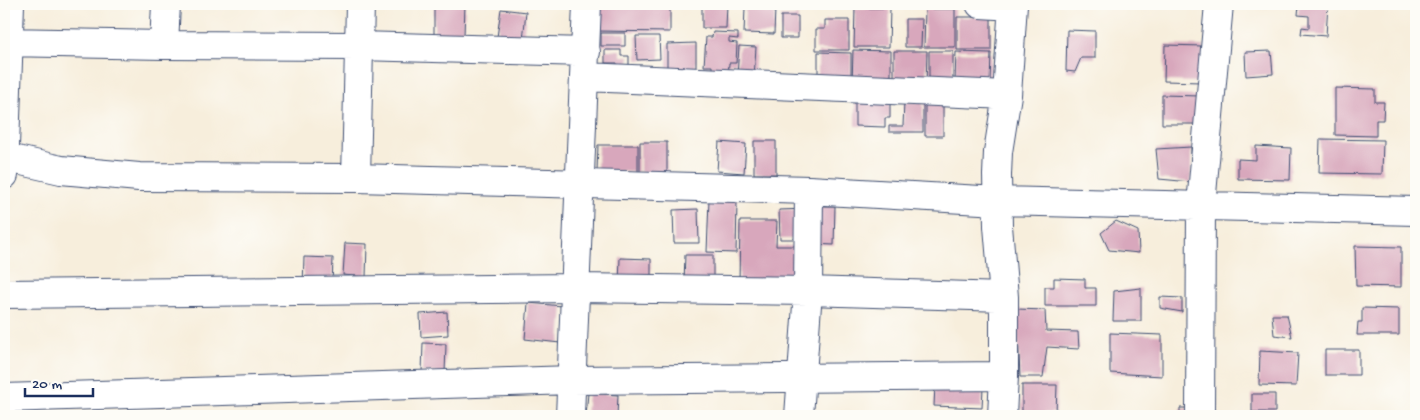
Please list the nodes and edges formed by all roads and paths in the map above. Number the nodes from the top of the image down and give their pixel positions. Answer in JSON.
{"nodes":[{"id":1,"x":10,"y":4,"type":"edge"},
{"id":2,"x":166,"y":4,"type":"edge"},
{"id":3,"x":360,"y":4,"type":"edge"},
{"id":4,"x":587,"y":4,"type":"edge"},
{"id":5,"x":980,"y":4,"type":"edge"},
{"id":6,"x":1219,"y":4,"type":"edge"},
{"id":7,"x":1013,"y":5,"type":"edge"},
{"id":8,"x":7,"y":42,"type":"edge"},
{"id":9,"x":164,"y":45,"type":"junction"},
{"id":10,"x":359,"y":46,"type":"junction"},
{"id":11,"x":586,"y":65,"type":"junction"},
{"id":12,"x":1007,"y":95,"type":"junction"},
{"id":13,"x":4,"y":163,"type":"edge"},
{"id":14,"x":356,"y":178,"type":"junction"},
{"id":15,"x":580,"y":184,"type":"junction"},
{"id":16,"x":809,"y":190,"type":"junction"},
{"id":17,"x":998,"y":201,"type":"junction"},
{"id":18,"x":1201,"y":205,"type":"junction"},
{"id":19,"x":1416,"y":211,"type":"edge"},
{"id":20,"x":576,"y":288,"type":"junction"},
{"id":21,"x":808,"y":291,"type":"junction"},
{"id":22,"x":4,"y":294,"type":"edge"},
{"id":23,"x":1004,"y":297,"type":"junction"},
{"id":24,"x":1004,"y":376,"type":"junction"},
{"id":25,"x":801,"y":379,"type":"junction"},
{"id":26,"x":572,"y":380,"type":"junction"},
{"id":27,"x":4,"y":398,"type":"edge"},
{"id":28,"x":570,"y":416,"type":"edge"},
{"id":29,"x":799,"y":416,"type":"edge"},
{"id":30,"x":1002,"y":416,"type":"edge"},
{"id":31,"x":1200,"y":416,"type":"edge"}],
"edges":[{"from":1,"to":8,"type":"street"},
{"from":2,"to":9,"type":"street"},
{"from":3,"to":10,"type":"street"},
{"from":4,"to":11,"type":"street"},
{"from":5,"to":7,"type":"street"},
{"from":6,"to":18,"type":"street"},
{"from":7,"to":12,"type":"street"},
{"from":8,"to":9,"type":"street"},
{"from":8,"to":13,"type":"street"},
{"from":9,"to":10,"type":"street"},
{"from":10,"to":11,"type":"street"},
{"from":10,"to":14,"type":"street"},
{"from":11,"to":12,"type":"street"},
{"from":11,"to":15,"type":"street"},
{"from":12,"to":17,"type":"street"},
{"from":13,"to":14,"type":"street"},
{"from":14,"to":15,"type":"street"},
{"from":15,"to":16,"type":"street"},
{"from":15,"to":20,"type":"street"},
{"from":16,"to":17,"type":"street"},
{"from":16,"to":21,"type":"street"},
{"from":17,"to":18,"type":"street"},
{"from":17,"to":23,"type":"street"},
{"from":18,"to":19,"type":"street"},
{"from":18,"to":31,"type":"street"},
{"from":20,"to":21,"type":"street"},
{"from":20,"to":22,"type":"street"},
{"from":20,"to":26,"type":"street"},
{"from":21,"to":23,"type":"street"},
{"from":21,"to":25,"type":"street"},
{"from":23,"to":24,"type":"street"},
{"from":24,"to":25,"type":"street"},
{"from":24,"to":30,"type":"street"},
{"from":25,"to":26,"type":"street"},
{"from":25,"to":29,"type":"street"},
{"from":26,"to":27,"type":"street"},
{"from":26,"to":28,"type":"street"}]}
